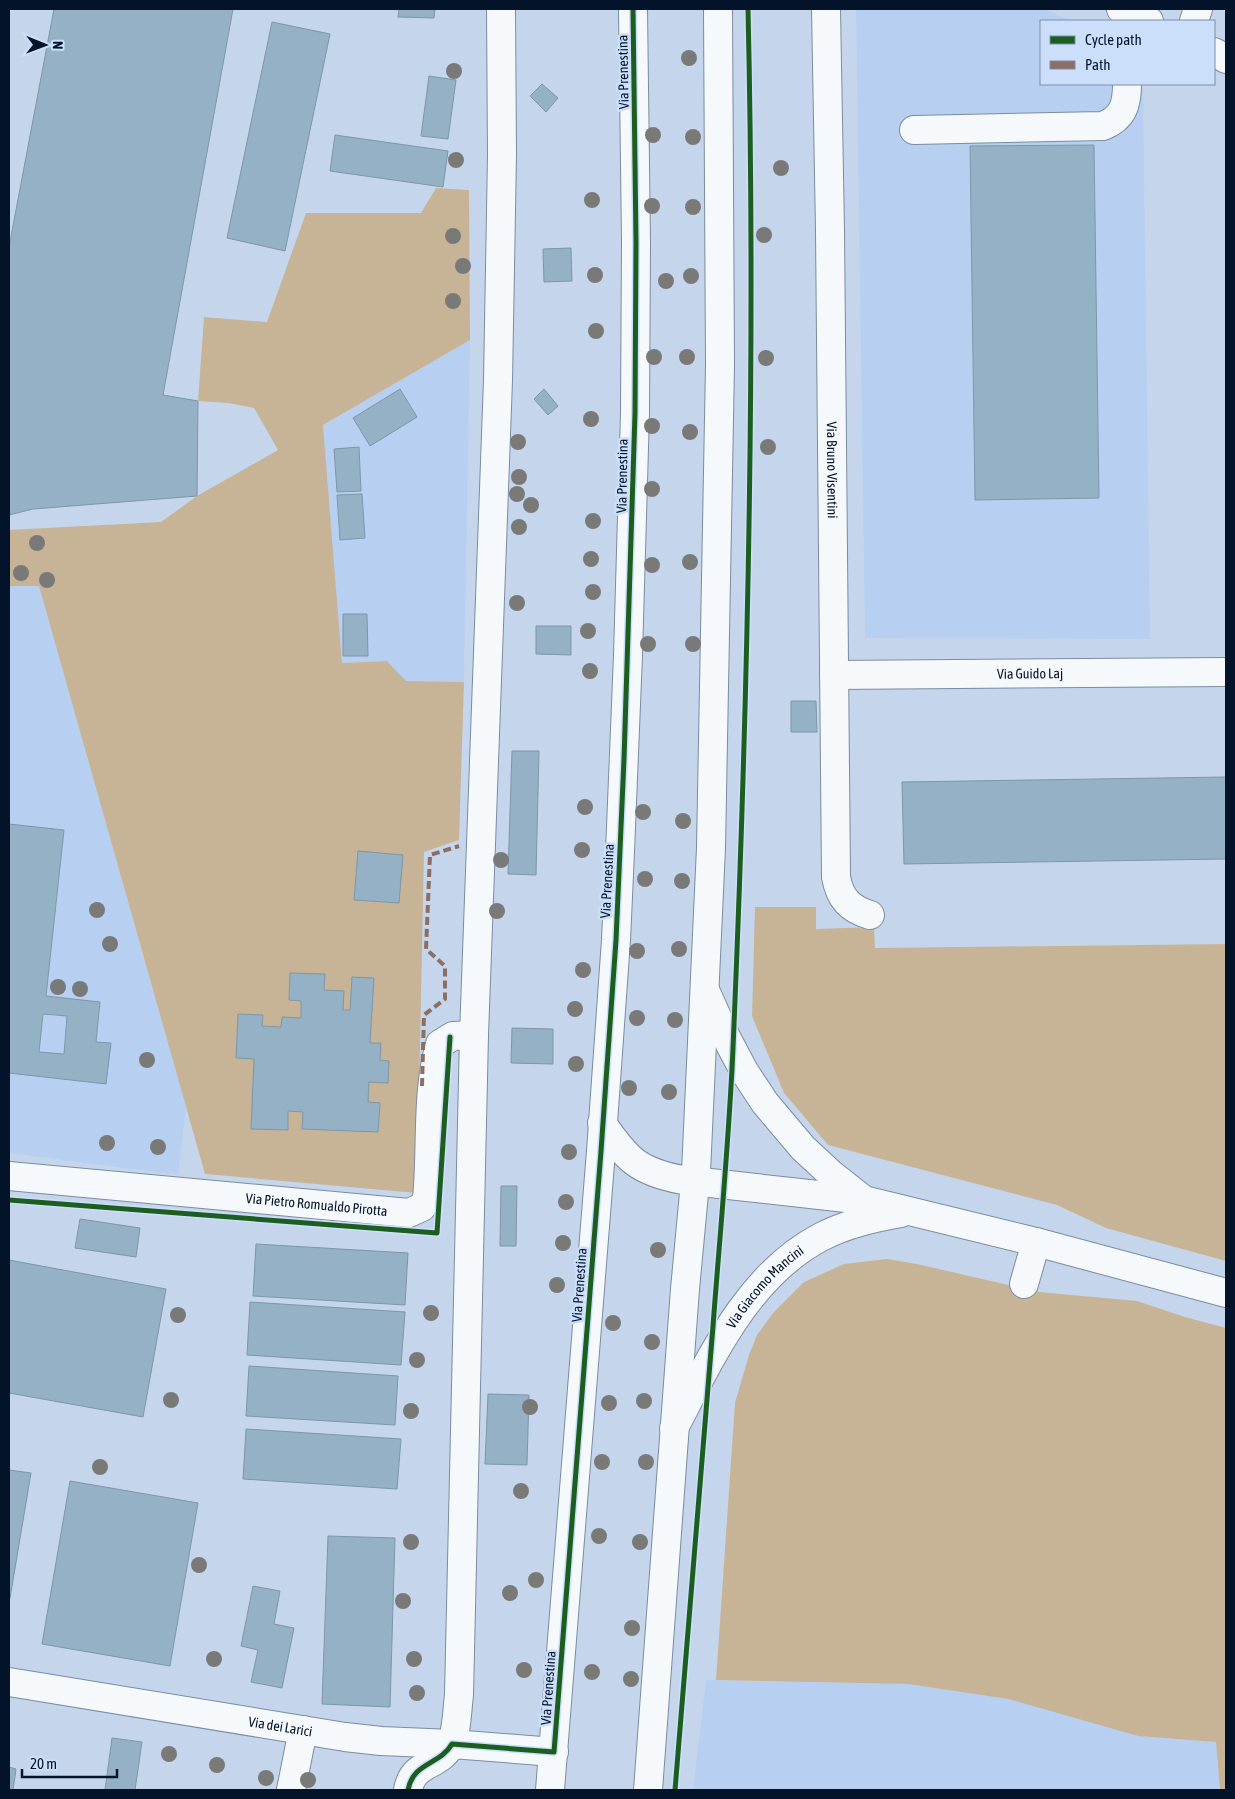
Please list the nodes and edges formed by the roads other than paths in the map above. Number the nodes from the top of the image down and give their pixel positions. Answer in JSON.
{"nodes":[{"id":1,"x":501,"y":9,"type":"edge"},
{"id":2,"x":633,"y":9,"type":"edge"},
{"id":3,"x":718,"y":9,"type":"edge"},
{"id":4,"x":826,"y":9,"type":"edge"},
{"id":5,"x":1121,"y":9,"type":"edge"},
{"id":6,"x":1147,"y":20,"type":"edge"},
{"id":7,"x":1215,"y":53,"type":"edge"},
{"id":8,"x":1226,"y":59,"type":"edge"},
{"id":9,"x":1126,"y":85,"type":"edge"},
{"id":10,"x":914,"y":130,"type":"dead end"},
{"id":11,"x":1226,"y":672,"type":"edge"},
{"id":12,"x":834,"y":675,"type":"junction"},
{"id":13,"x":870,"y":915,"type":"dead end"},
{"id":14,"x":705,"y":990,"type":"junction"},
{"id":15,"x":474,"y":1035,"type":"junction"},
{"id":16,"x":602,"y":1123,"type":"junction"},
{"id":17,"x":9,"y":1176,"type":"edge"},
{"id":18,"x":695,"y":1181,"type":"junction"},
{"id":19,"x":864,"y":1200,"type":"junction"},
{"id":20,"x":910,"y":1212,"type":"junction"},
{"id":21,"x":1036,"y":1242,"type":"junction"},
{"id":22,"x":1024,"y":1284,"type":"dead end"},
{"id":23,"x":1226,"y":1292,"type":"edge"},
{"id":24,"x":674,"y":1428,"type":"junction"},
{"id":25,"x":9,"y":1682,"type":"edge"},
{"id":26,"x":304,"y":1730,"type":"junction"},
{"id":27,"x":452,"y":1744,"type":"junction"},
{"id":28,"x":554,"y":1752,"type":"junction"},
{"id":29,"x":291,"y":1790,"type":"edge"},
{"id":30,"x":408,"y":1790,"type":"edge"},
{"id":31,"x":550,"y":1790,"type":"edge"},
{"id":32,"x":648,"y":1790,"type":"edge"}],
"edges":[{"from":1,"to":15,"type":"street"},
{"from":2,"to":16,"type":"street","name":"Via Prenestina"},
{"from":3,"to":14,"type":"street"},
{"from":4,"to":12,"type":"street","name":"Via Bruno Visentini"},
{"from":5,"to":6,"type":"street"},
{"from":7,"to":8,"type":"street"},
{"from":9,"to":10,"type":"street"},
{"from":11,"to":12,"type":"street","name":"Via Guido Laj"},
{"from":12,"to":13,"type":"street","name":"Via Bruno Visentini"},
{"from":14,"to":18,"type":"street"},
{"from":14,"to":19,"type":"street","name":"Via Giacomo Mancini"},
{"from":15,"to":17,"type":"street","name":"Via Pietro Romualdo Pirotta"},
{"from":15,"to":27,"type":"street"},
{"from":16,"to":18,"type":"street"},
{"from":16,"to":28,"type":"street","name":"Via Prenestina"},
{"from":18,"to":19,"type":"street"},
{"from":18,"to":24,"type":"street"},
{"from":19,"to":20,"type":"street","name":"Via Giacomo Mancini"},
{"from":20,"to":21,"type":"street","name":"Via Giacomo Mancini"},
{"from":20,"to":24,"type":"street","name":"Via Giacomo Mancini"},
{"from":21,"to":22,"type":"street"},
{"from":21,"to":23,"type":"street","name":"Via Giacomo Mancini"},
{"from":24,"to":32,"type":"street"},
{"from":25,"to":26,"type":"street","name":"Via dei Larici"},
{"from":26,"to":27,"type":"street","name":"Via dei Larici"},
{"from":26,"to":29,"type":"street"},
{"from":27,"to":28,"type":"street","name":"Via dei Larici"},
{"from":27,"to":30,"type":"street"},
{"from":28,"to":31,"type":"street","name":"Via Prenestina"}]}
